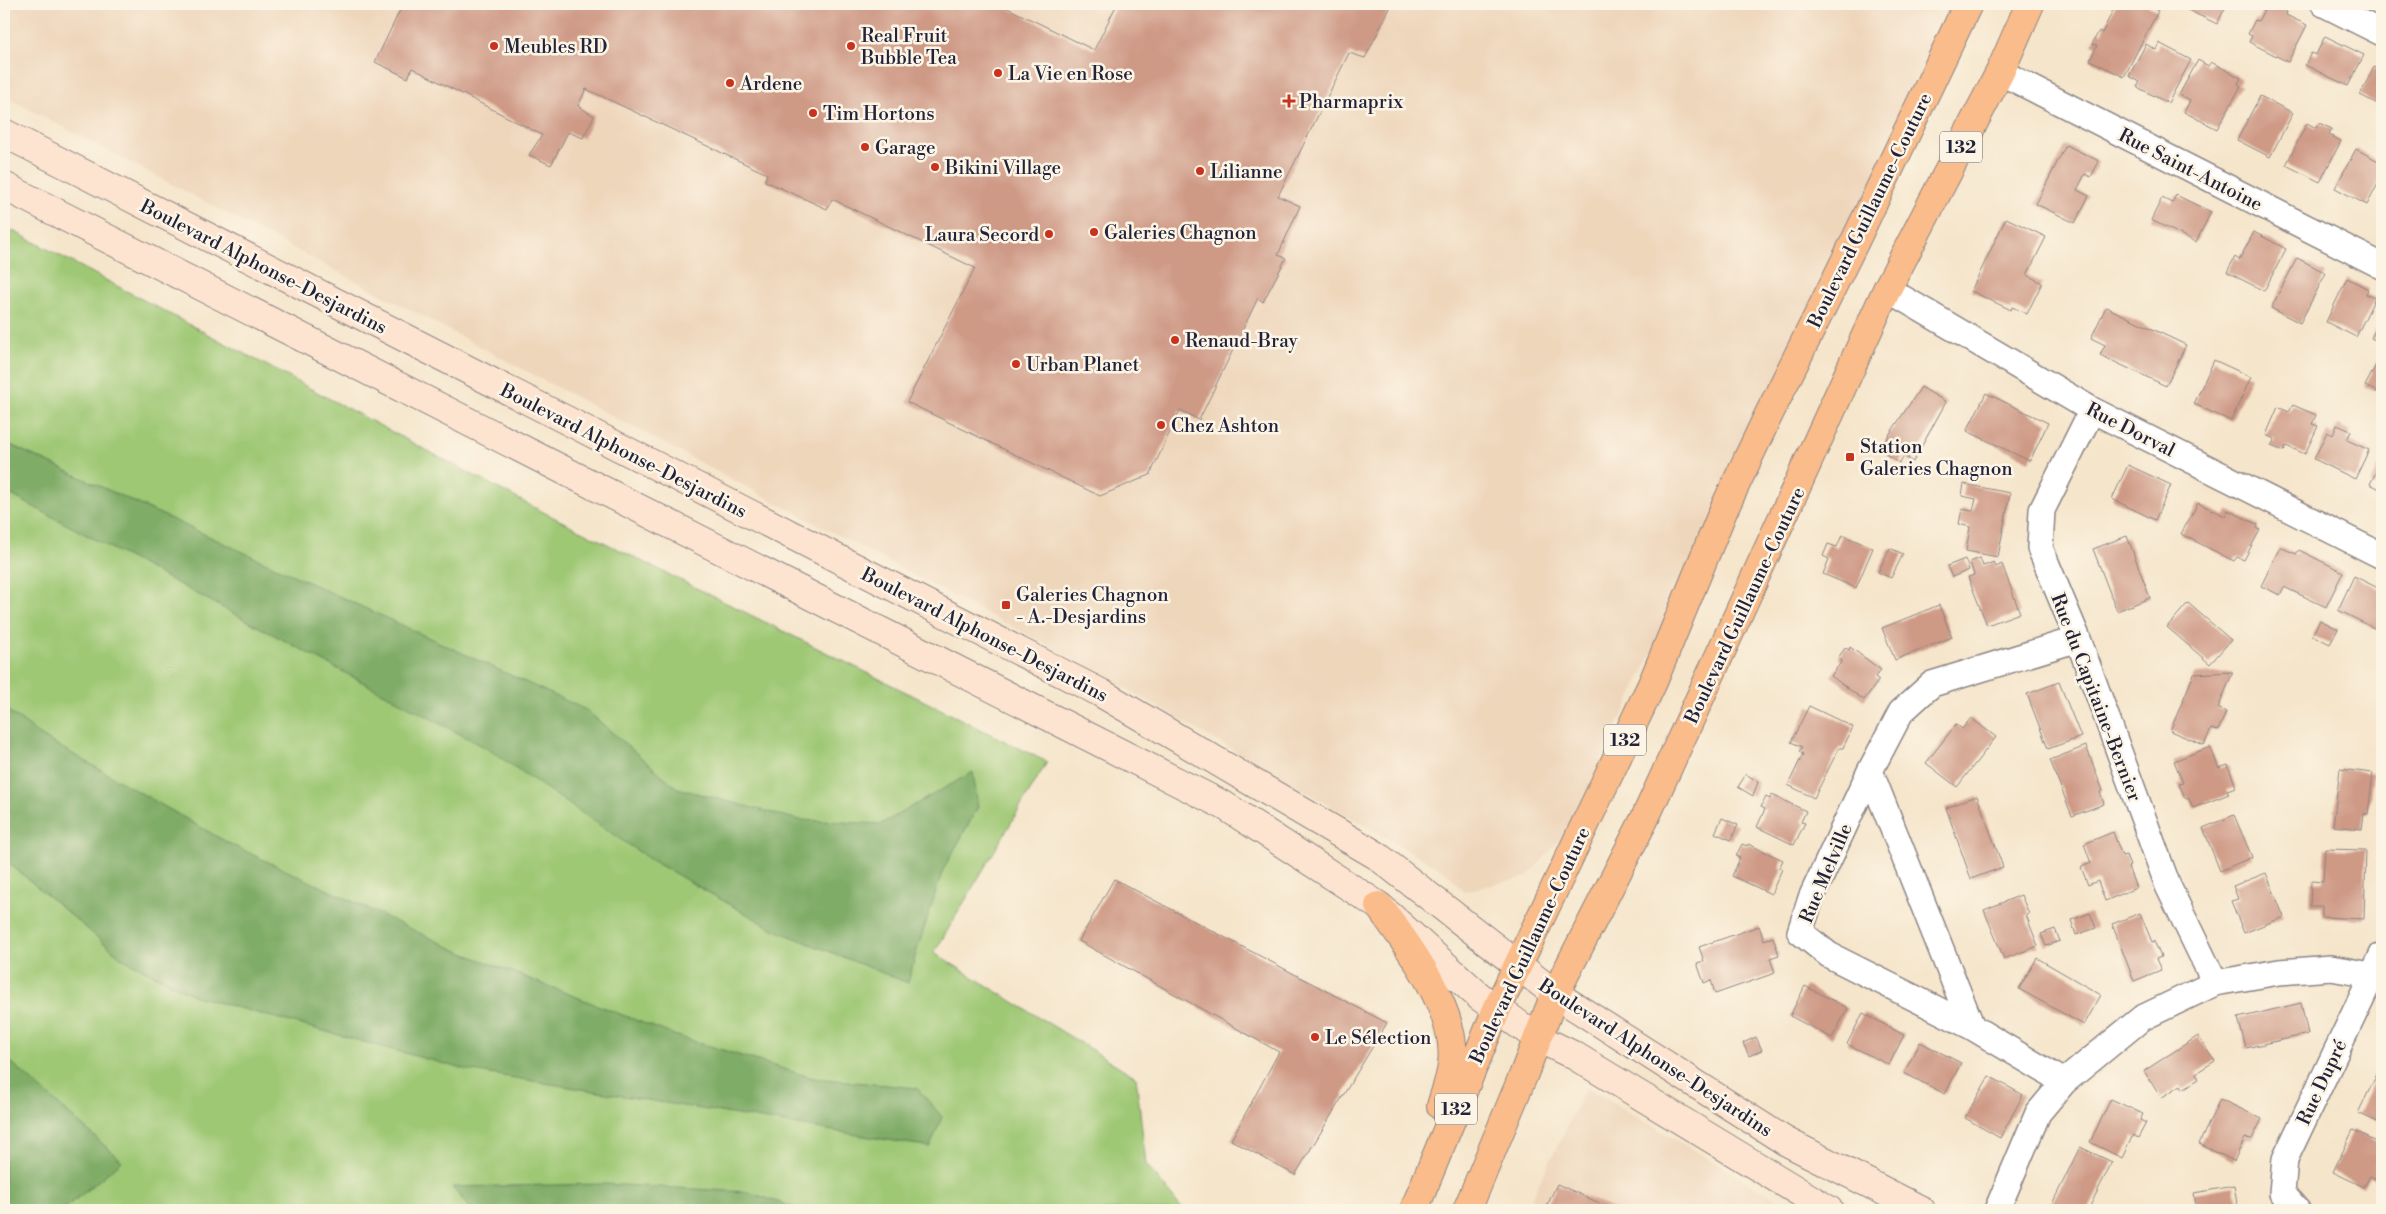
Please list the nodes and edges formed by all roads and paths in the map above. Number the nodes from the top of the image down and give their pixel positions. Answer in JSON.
{"nodes":[{"id":1,"x":1968,"y":4,"type":"edge"},
{"id":2,"x":2030,"y":4,"type":"edge"},
{"id":3,"x":2324,"y":4,"type":"edge"},
{"id":4,"x":2382,"y":33,"type":"edge"},
{"id":5,"x":2000,"y":72,"type":"junction"},
{"id":6,"x":4,"y":133,"type":"edge"},
{"id":7,"x":4,"y":186,"type":"edge"},
{"id":8,"x":2382,"y":266,"type":"edge"},
{"id":9,"x":1887,"y":289,"type":"junction"},
{"id":10,"x":2092,"y":410,"type":"junction"},
{"id":11,"x":2382,"y":556,"type":"edge"},
{"id":12,"x":2078,"y":639,"type":"junction"},
{"id":13,"x":1870,"y":771,"type":"junction"},
{"id":14,"x":1379,"y":906,"type":"junction"},
{"id":15,"x":2377,"y":965,"type":"edge"},
{"id":16,"x":1517,"y":966,"type":"junction"},
{"id":17,"x":2215,"y":983,"type":"junction"},
{"id":18,"x":1554,"y":994,"type":"junction"},
{"id":19,"x":1496,"y":1010,"type":"junction"},
{"id":20,"x":1972,"y":1027,"type":"junction"},
{"id":21,"x":1538,"y":1038,"type":"junction"},
{"id":22,"x":2064,"y":1082,"type":"junction"},
{"id":23,"x":1415,"y":1209,"type":"edge"},
{"id":24,"x":1467,"y":1210,"type":"edge"},
{"id":25,"x":1829,"y":1210,"type":"edge"},
{"id":26,"x":1921,"y":1210,"type":"edge"},
{"id":27,"x":1997,"y":1210,"type":"edge"},
{"id":28,"x":2297,"y":1210,"type":"edge"}],
"edges":[{"from":1,"to":16,"type":"main road","name":"Boulevard Guillaume-Couture","number":"132"},
{"from":2,"to":5,"type":"main road","name":"Boulevard Guillaume-Couture","number":"132"},
{"from":3,"to":4,"type":"street"},
{"from":5,"to":8,"type":"street","name":"Rue Saint-Antoine"},
{"from":5,"to":9,"type":"main road","name":"Boulevard Guillaume-Couture","number":"132"},
{"from":6,"to":16,"type":"main road","name":"Boulevard Alphonse-Desjardins"},
{"from":7,"to":14,"type":"main road","name":"Boulevard Alphonse-Desjardins"},
{"from":9,"to":10,"type":"street","name":"Rue Dorval"},
{"from":9,"to":18,"type":"main road","name":"Boulevard Guillaume-Couture","number":"132"},
{"from":10,"to":11,"type":"street","name":"Rue Dorval"},
{"from":10,"to":12,"type":"street","name":"Rue du Capitaine-Bernier"},
{"from":12,"to":13,"type":"street","name":"Rue Melville"},
{"from":12,"to":17,"type":"street","name":"Rue du Capitaine-Bernier"},
{"from":13,"to":20,"type":"street"},
{"from":13,"to":20,"type":"street","name":"Rue Melville"},
{"from":14,"to":19,"type":"main road","name":"Boulevard Alphonse-Desjardins"},
{"from":14,"to":23,"type":"main road"},
{"from":15,"to":17,"type":"street"},
{"from":15,"to":28,"type":"street","name":"Rue Dupré"},
{"from":16,"to":18,"type":"main road","name":"Boulevard Alphonse-Desjardins"},
{"from":16,"to":19,"type":"main road","name":"Boulevard Guillaume-Couture","number":"132"},
{"from":17,"to":22,"type":"street"},
{"from":18,"to":21,"type":"main road","name":"Boulevard Guillaume-Couture","number":"132"},
{"from":18,"to":26,"type":"main road","name":"Boulevard Alphonse-Desjardins"},
{"from":19,"to":21,"type":"main road","name":"Boulevard Alphonse-Desjardins"},
{"from":19,"to":23,"type":"main road","name":"Boulevard Guillaume-Couture","number":"132"},
{"from":20,"to":22,"type":"street","name":"Rue Melville"},
{"from":21,"to":24,"type":"main road","name":"Boulevard Guillaume-Couture","number":"132"},
{"from":21,"to":25,"type":"main road","name":"Boulevard Alphonse-Desjardins"},
{"from":22,"to":27,"type":"street"}]}
